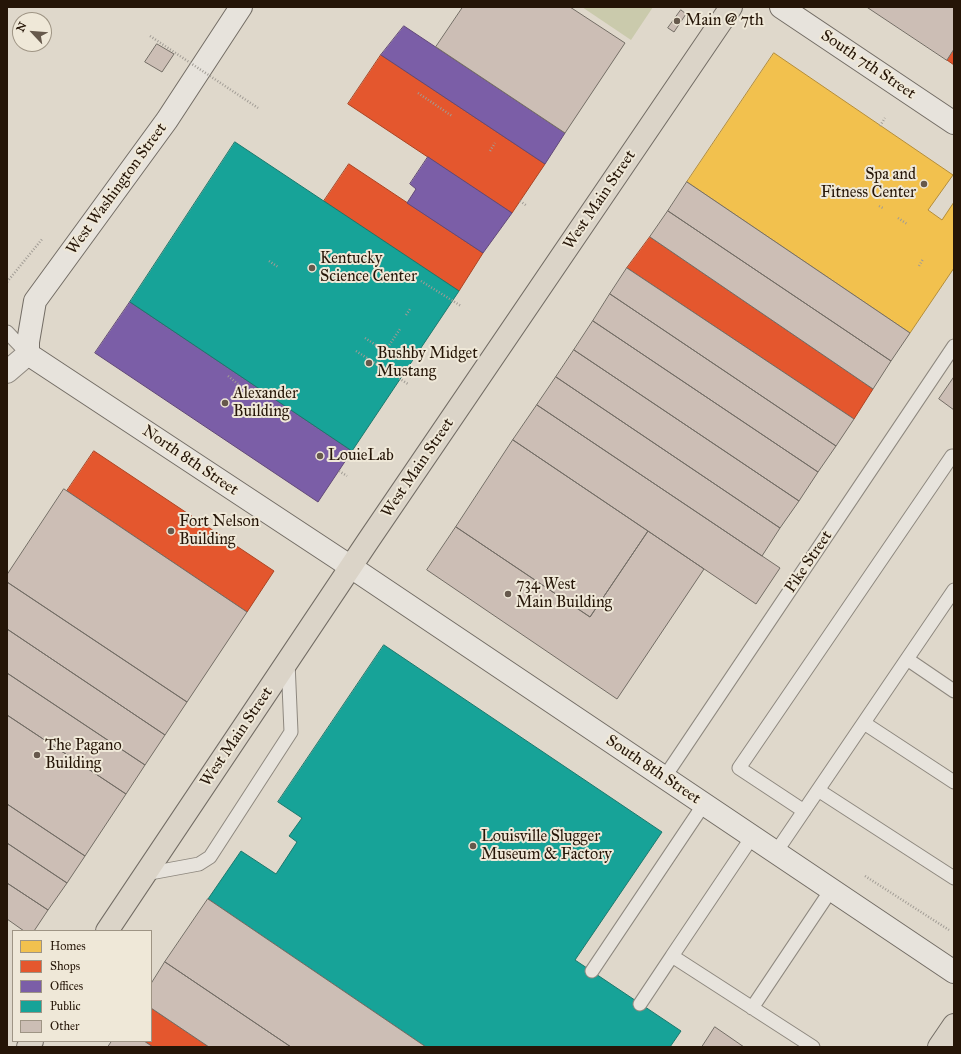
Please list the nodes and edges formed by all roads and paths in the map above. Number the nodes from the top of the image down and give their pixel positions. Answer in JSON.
{"nodes":[{"id":1,"x":241,"y":7,"type":"edge"},
{"id":2,"x":731,"y":7,"type":"edge"},
{"id":3,"x":781,"y":7,"type":"edge"},
{"id":4,"x":150,"y":36,"type":"dead end"},
{"id":5,"x":418,"y":93,"type":"dead end"},
{"id":6,"x":258,"y":108,"type":"dead end"},
{"id":7,"x":452,"y":116,"type":"dead end"},
{"id":8,"x":885,"y":118,"type":"dead end"},
{"id":9,"x":954,"y":123,"type":"edge"},
{"id":10,"x":880,"y":126,"type":"dead end"},
{"id":11,"x":495,"y":143,"type":"dead end"},
{"id":12,"x":490,"y":150,"type":"dead end"},
{"id":13,"x":520,"y":201,"type":"dead end"},
{"id":14,"x":527,"y":206,"type":"dead end"},
{"id":15,"x":879,"y":206,"type":"dead end"},
{"id":16,"x":883,"y":208,"type":"dead end"},
{"id":17,"x":898,"y":218,"type":"dead end"},
{"id":18,"x":906,"y":224,"type":"dead end"},
{"id":19,"x":924,"y":259,"type":"dead end"},
{"id":20,"x":269,"y":261,"type":"dead end"},
{"id":21,"x":919,"y":266,"type":"dead end"},
{"id":22,"x":278,"y":267,"type":"dead end"},
{"id":23,"x":421,"y":281,"type":"dead end"},
{"id":24,"x":461,"y":306,"type":"dead end"},
{"id":25,"x":410,"y":308,"type":"dead end"},
{"id":26,"x":406,"y":315,"type":"dead end"},
{"id":27,"x":400,"y":328,"type":"dead end"},
{"id":28,"x":7,"y":332,"type":"edge"},
{"id":29,"x":365,"y":338,"type":"dead end"},
{"id":30,"x":954,"y":346,"type":"edge"},
{"id":31,"x":356,"y":351,"type":"dead end"},
{"id":32,"x":385,"y":351,"type":"junction"},
{"id":33,"x":28,"y":354,"type":"junction"},
{"id":34,"x":376,"y":365,"type":"junction"},
{"id":35,"x":7,"y":372,"type":"edge"},
{"id":36,"x":228,"y":376,"type":"dead end"},
{"id":37,"x":238,"y":384,"type":"dead end"},
{"id":38,"x":408,"y":384,"type":"dead end"},
{"id":39,"x":954,"y":457,"type":"edge"},
{"id":40,"x":339,"y":471,"type":"dead end"},
{"id":41,"x":347,"y":476,"type":"dead end"},
{"id":42,"x":351,"y":567,"type":"junction"},
{"id":43,"x":954,"y":590,"type":"edge"},
{"id":44,"x":907,"y":659,"type":"junction"},
{"id":45,"x":288,"y":660,"type":"junction"},
{"id":46,"x":954,"y":691,"type":"edge"},
{"id":47,"x":864,"y":723,"type":"junction"},
{"id":48,"x":664,"y":778,"type":"junction"},
{"id":49,"x":954,"y":782,"type":"edge"},
{"id":50,"x":818,"y":790,"type":"junction"},
{"id":51,"x":704,"y":804,"type":"junction"},
{"id":52,"x":804,"y":810,"type":"junction"},
{"id":53,"x":752,"y":836,"type":"junction"},
{"id":54,"x":776,"y":852,"type":"junction"},
{"id":55,"x":145,"y":874,"type":"junction"},
{"id":56,"x":954,"y":878,"type":"edge"},
{"id":57,"x":831,"y":890,"type":"junction"},
{"id":58,"x":108,"y":930,"type":"edge"},
{"id":59,"x":672,"y":956,"type":"junction"},
{"id":60,"x":592,"y":971,"type":"dead end"},
{"id":61,"x":954,"y":972,"type":"edge"},
{"id":62,"x":640,"y":1004,"type":"dead end"},
{"id":63,"x":752,"y":1008,"type":"junction"},
{"id":64,"x":954,"y":1025,"type":"edge"},
{"id":65,"x":813,"y":1047,"type":"edge"},
{"id":66,"x":939,"y":1047,"type":"edge"}],
"edges":[{"from":1,"to":33,"type":"street","name":"West Washington Street"},
{"from":2,"to":42,"type":"main road","name":"West Main Street"},
{"from":3,"to":9,"type":"street","name":"South 7th Street"},
{"from":4,"to":6,"type":"path","bridge":true},
{"from":5,"to":7,"type":"path"},
{"from":8,"to":10,"type":"path"},
{"from":11,"to":12,"type":"path"},
{"from":13,"to":14,"type":"path"},
{"from":15,"to":16,"type":"path"},
{"from":17,"to":18,"type":"path"},
{"from":19,"to":21,"type":"path"},
{"from":20,"to":22,"type":"path"},
{"from":23,"to":24,"type":"path"},
{"from":25,"to":26,"type":"path"},
{"from":27,"to":32,"type":"path"},
{"from":28,"to":33,"type":"lane"},
{"from":29,"to":32,"type":"path"},
{"from":30,"to":48,"type":"lane","name":"Pike Street"},
{"from":31,"to":34,"type":"path"},
{"from":32,"to":34,"type":"path"},
{"from":33,"to":35,"type":"street"},
{"from":33,"to":42,"type":"street","name":"North 8th Street"},
{"from":34,"to":38,"type":"path"},
{"from":36,"to":37,"type":"path"},
{"from":39,"to":52,"type":"lane"},
{"from":40,"to":41,"type":"path"},
{"from":42,"to":45,"type":"main road","name":"West Main Street"},
{"from":42,"to":48,"type":"street","name":"South 8th Street"},
{"from":43,"to":44,"type":"lane"},
{"from":44,"to":46,"type":"lane"},
{"from":44,"to":47,"type":"lane"},
{"from":45,"to":55,"type":"main road","name":"West Main Street"},
{"from":45,"to":55,"type":"lane"},
{"from":47,"to":49,"type":"lane"},
{"from":47,"to":50,"type":"lane"},
{"from":48,"to":51,"type":"street","name":"South 8th Street"},
{"from":50,"to":52,"type":"lane"},
{"from":50,"to":56,"type":"lane"},
{"from":51,"to":53,"type":"street","name":"South 8th Street"},
{"from":51,"to":60,"type":"lane"},
{"from":52,"to":54,"type":"lane"},
{"from":53,"to":54,"type":"street","name":"South 8th Street"},
{"from":53,"to":59,"type":"lane"},
{"from":54,"to":57,"type":"street","name":"South 8th Street"},
{"from":55,"to":58,"type":"main road","name":"West Main Street"},
{"from":57,"to":61,"type":"street","name":"South 8th Street"},
{"from":57,"to":63,"type":"lane"},
{"from":59,"to":62,"type":"lane"},
{"from":59,"to":63,"type":"lane"},
{"from":63,"to":65,"type":"lane"},
{"from":64,"to":66,"type":"main road"}]}
